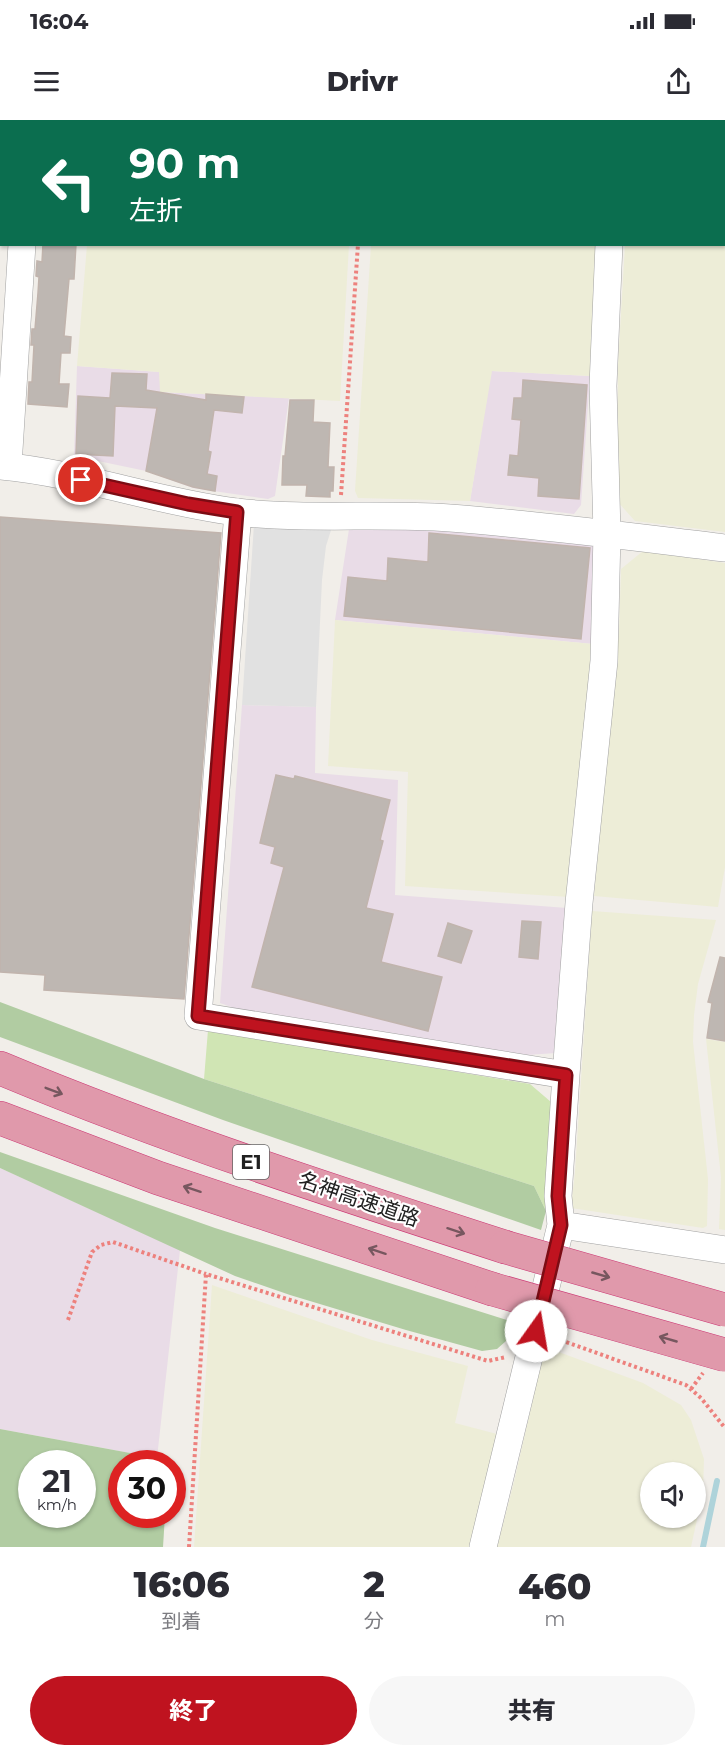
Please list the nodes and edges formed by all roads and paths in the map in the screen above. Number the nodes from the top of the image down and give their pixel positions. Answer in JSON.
{"nodes":[{"id":1,"x":22,"y":246,"type":"edge"},
{"id":2,"x":358,"y":246,"type":"edge"},
{"id":3,"x":609,"y":246,"type":"edge"},
{"id":4,"x":6,"y":397,"type":"edge"},
{"id":5,"x":4,"y":466,"type":"edge"},
{"id":6,"x":237,"y":512,"type":"junction"},
{"id":7,"x":339,"y":516,"type":"junction"},
{"id":8,"x":607,"y":533,"type":"junction"},
{"id":9,"x":725,"y":548,"type":"edge"},
{"id":10,"x":0,"y":1068,"type":"edge"},
{"id":11,"x":566,"y":1075,"type":"junction"},
{"id":12,"x":0,"y":1118,"type":"edge"},
{"id":13,"x":561,"y":1225,"type":"junction"},
{"id":14,"x":725,"y":1250,"type":"edge"},
{"id":15,"x":206,"y":1274,"type":"junction"},
{"id":16,"x":725,"y":1310,"type":"edge"},
{"id":17,"x":68,"y":1320,"type":"dead end"},
{"id":18,"x":533,"y":1341,"type":"junction"},
{"id":19,"x":725,"y":1355,"type":"edge"},
{"id":20,"x":725,"y":1428,"type":"edge"},
{"id":21,"x":189,"y":1547,"type":"edge"},
{"id":22,"x":483,"y":1547,"type":"edge"}],
"edges":[{"from":1,"to":4,"type":"street"},
{"from":2,"to":7,"type":"path"},
{"from":3,"to":8,"type":"street"},
{"from":4,"to":5,"type":"street"},
{"from":5,"to":6,"type":"street"},
{"from":6,"to":7,"type":"street"},
{"from":6,"to":11,"type":"street"},
{"from":7,"to":8,"type":"street"},
{"from":8,"to":9,"type":"street"},
{"from":8,"to":11,"type":"street"},
{"from":10,"to":16,"type":"highway","name":"名神高速道路","number":"E1","one_way":true,"bridge":true},
{"from":11,"to":13,"type":"street"},
{"from":19,"to":12,"type":"highway","name":"名神高速道路","number":"E1","one_way":true,"bridge":true},
{"from":13,"to":14,"type":"street"},
{"from":13,"to":18,"type":"street"},
{"from":15,"to":17,"type":"path"},
{"from":15,"to":18,"type":"path"},
{"from":15,"to":21,"type":"path"},
{"from":18,"to":20,"type":"path"},
{"from":18,"to":22,"type":"street"}]}
